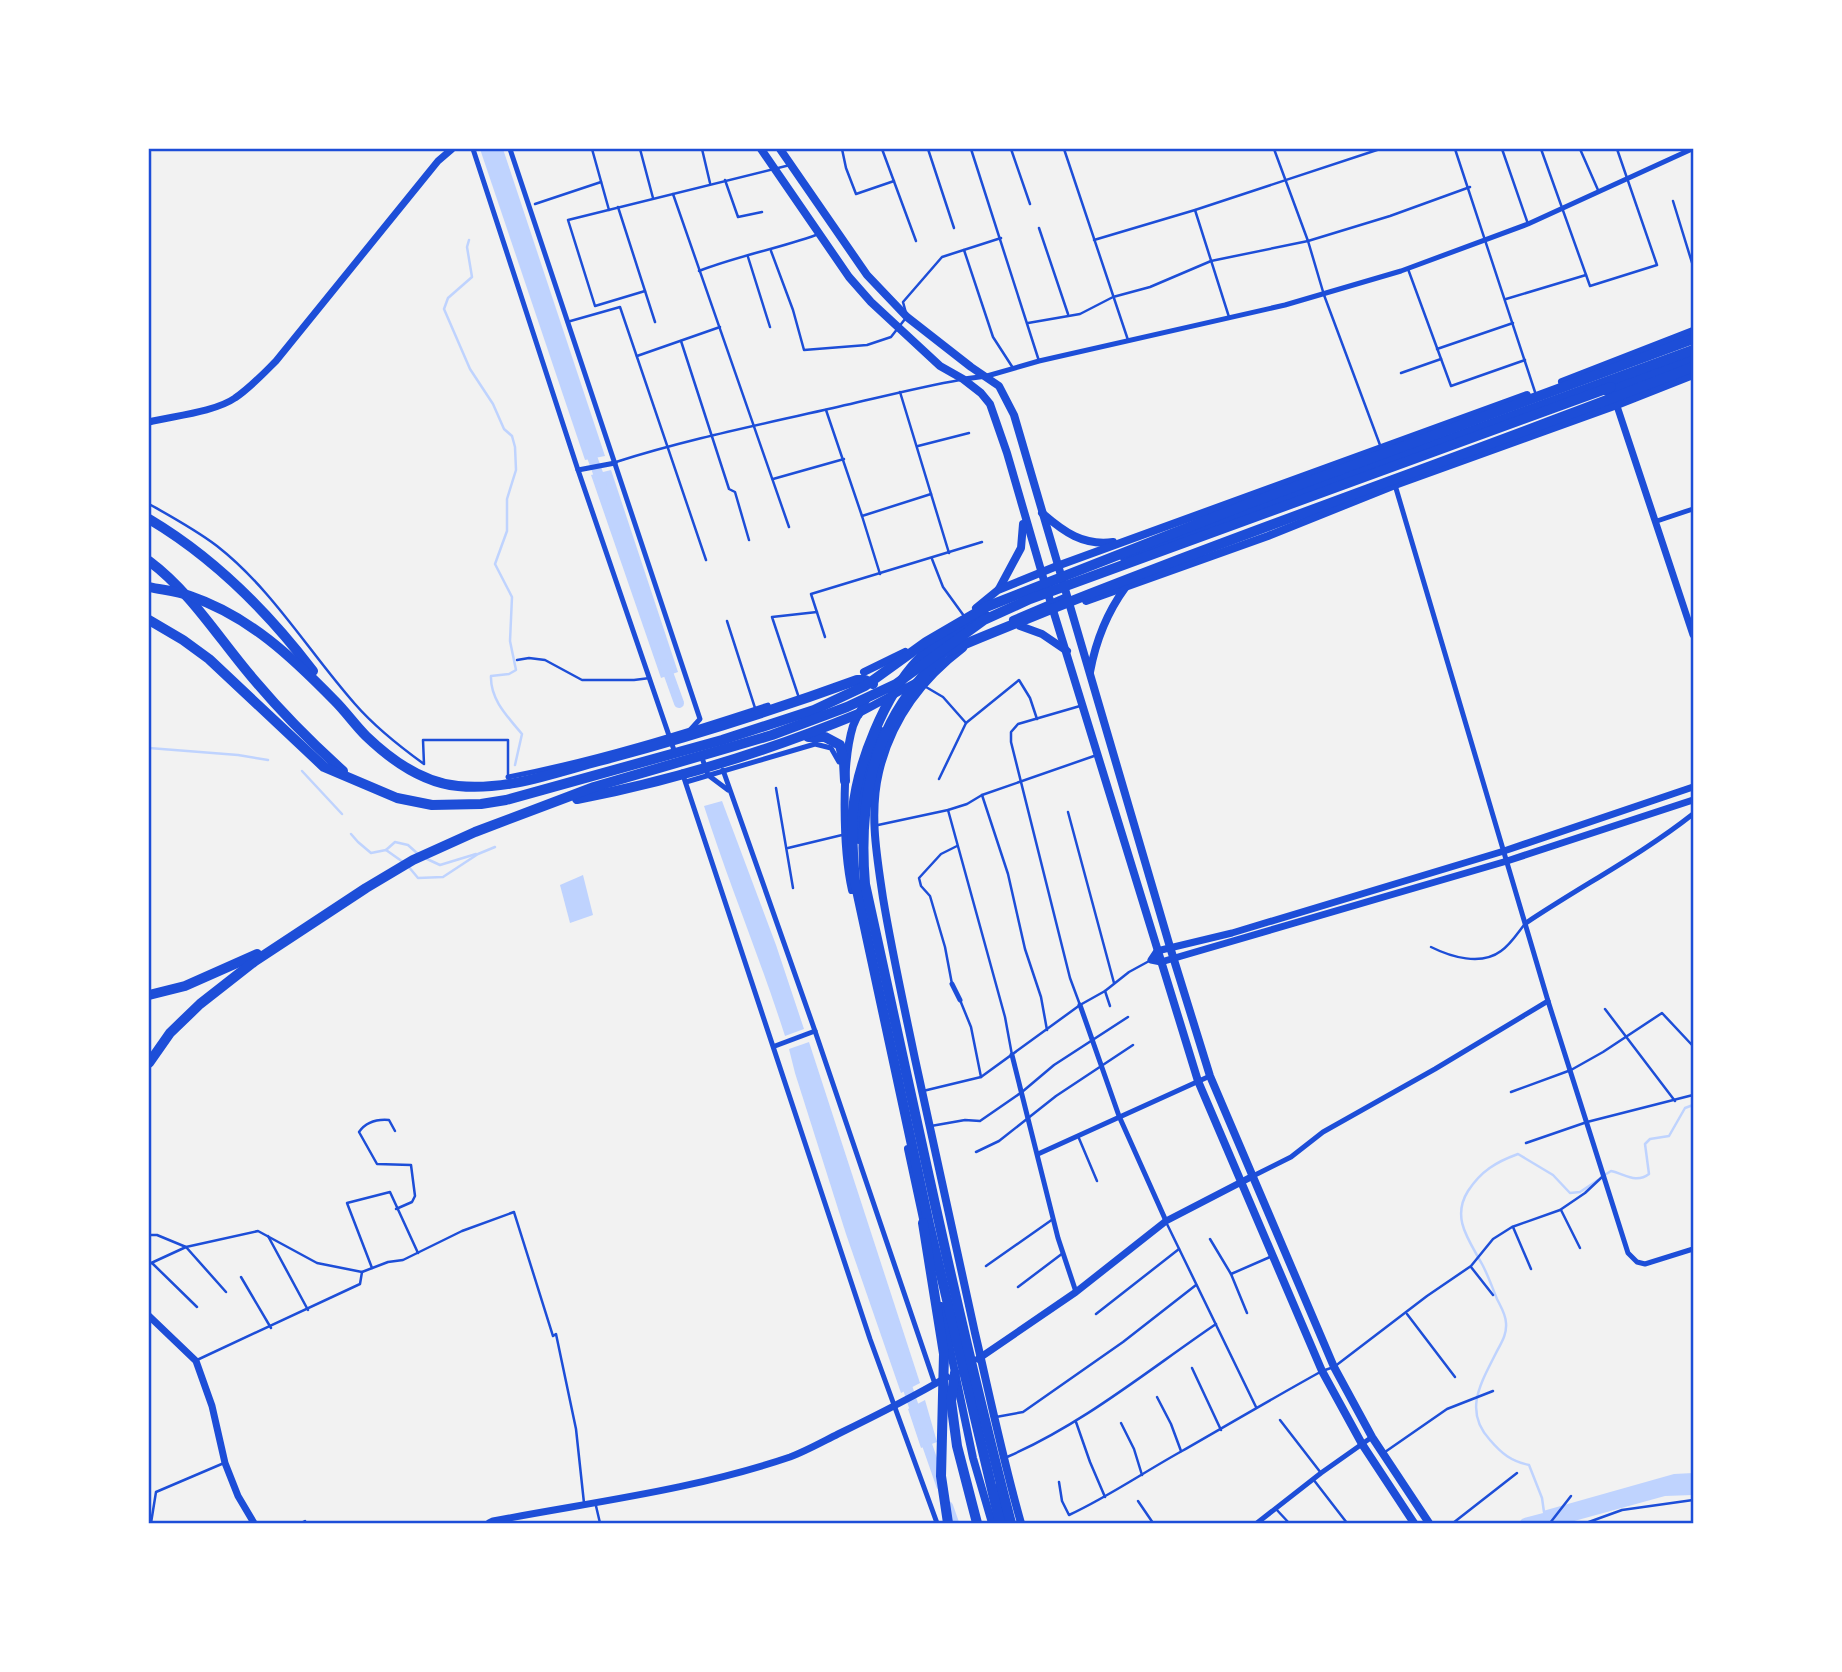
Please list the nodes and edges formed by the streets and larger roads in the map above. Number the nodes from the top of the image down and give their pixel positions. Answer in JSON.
{"nodes":[{"id":1,"x":452,"y":149,"type":"edge"},
{"id":2,"x":474,"y":149,"type":"edge"},
{"id":3,"x":510,"y":149,"type":"edge"},
{"id":4,"x":761,"y":149,"type":"edge"},
{"id":5,"x":780,"y":149,"type":"edge"},
{"id":6,"x":1692,"y":149,"type":"edge"},
{"id":7,"x":1693,"y":331,"type":"edge"},
{"id":8,"x":1693,"y":339,"type":"edge"},
{"id":9,"x":1693,"y":354,"type":"edge"},
{"id":10,"x":1604,"y":366,"type":"junction"},
{"id":11,"x":1693,"y":367,"type":"edge"},
{"id":12,"x":1693,"y":375,"type":"edge"},
{"id":13,"x":987,"y":376,"type":"junction"},
{"id":14,"x":964,"y":379,"type":"junction"},
{"id":15,"x":1611,"y":387,"type":"junction"},
{"id":16,"x":1617,"y":405,"type":"junction"},
{"id":17,"x":149,"y":422,"type":"edge"},
{"id":18,"x":615,"y":463,"type":"junction"},
{"id":19,"x":578,"y":470,"type":"junction"},
{"id":20,"x":1395,"y":485,"type":"junction"},
{"id":21,"x":1022,"y":507,"type":"junction"},
{"id":22,"x":1693,"y":509,"type":"edge"},
{"id":23,"x":1042,"y":513,"type":"junction"},
{"id":24,"x":149,"y":519,"type":"edge"},
{"id":25,"x":1657,"y":521,"type":"junction"},
{"id":26,"x":1127,"y":541,"type":"junction"},
{"id":27,"x":1091,"y":554,"type":"junction"},
{"id":28,"x":149,"y":561,"type":"edge"},
{"id":29,"x":1057,"y":566,"type":"junction"},
{"id":30,"x":1042,"y":572,"type":"junction"},
{"id":31,"x":1061,"y":578,"type":"junction"},
{"id":32,"x":1045,"y":584,"type":"junction"},
{"id":33,"x":149,"y":587,"type":"edge"},
{"id":34,"x":1125,"y":587,"type":"junction"},
{"id":35,"x":998,"y":590,"type":"junction"},
{"id":36,"x":1066,"y":597,"type":"junction"},
{"id":37,"x":1030,"y":599,"type":"junction"},
{"id":38,"x":1051,"y":603,"type":"junction"},
{"id":39,"x":1069,"y":607,"type":"junction"},
{"id":40,"x":1054,"y":612,"type":"junction"},
{"id":41,"x":149,"y":620,"type":"edge"},
{"id":42,"x":1020,"y":626,"type":"junction"},
{"id":43,"x":1693,"y":635,"type":"edge"},
{"id":44,"x":983,"y":637,"type":"junction"},
{"id":45,"x":926,"y":642,"type":"junction"},
{"id":46,"x":1067,"y":652,"type":"junction"},
{"id":47,"x":892,"y":659,"type":"junction"},
{"id":48,"x":930,"y":659,"type":"junction"},
{"id":49,"x":864,"y":672,"type":"junction"},
{"id":50,"x":932,"y":675,"type":"junction"},
{"id":51,"x":1090,"y":675,"type":"junction"},
{"id":52,"x":876,"y":685,"type":"junction"},
{"id":53,"x":833,"y":689,"type":"junction"},
{"id":54,"x":887,"y":697,"type":"junction"},
{"id":55,"x":335,"y":702,"type":"junction"},
{"id":56,"x":858,"y":714,"type":"junction"},
{"id":57,"x":691,"y":729,"type":"junction"},
{"id":58,"x":881,"y":731,"type":"junction"},
{"id":59,"x":668,"y":736,"type":"junction"},
{"id":60,"x":795,"y":738,"type":"junction"},
{"id":61,"x":723,"y":771,"type":"junction"},
{"id":62,"x":879,"y":772,"type":"junction"},
{"id":63,"x":708,"y":775,"type":"junction"},
{"id":64,"x":846,"y":776,"type":"junction"},
{"id":65,"x":508,"y":777,"type":"road end"},
{"id":66,"x":351,"y":778,"type":"junction"},
{"id":67,"x":686,"y":782,"type":"junction"},
{"id":68,"x":1693,"y":787,"type":"edge"},
{"id":69,"x":730,"y":791,"type":"junction"},
{"id":70,"x":1693,"y":800,"type":"edge"},
{"id":71,"x":557,"y":802,"type":"junction"},
{"id":72,"x":859,"y":805,"type":"junction"},
{"id":73,"x":1693,"y":814,"type":"edge"},
{"id":74,"x":1504,"y":851,"type":"junction"},
{"id":75,"x":1507,"y":861,"type":"junction"},
{"id":76,"x":1526,"y":923,"type":"junction"},
{"id":77,"x":281,"y":943,"type":"junction"},
{"id":78,"x":1170,"y":947,"type":"junction"},
{"id":79,"x":1157,"y":951,"type":"junction"},
{"id":80,"x":1173,"y":958,"type":"junction"},
{"id":81,"x":1156,"y":961,"type":"junction"},
{"id":82,"x":952,"y":984,"type":"road end"},
{"id":83,"x":149,"y":995,"type":"edge"},
{"id":84,"x":960,"y":1000,"type":"road end"},
{"id":85,"x":1548,"y":1001,"type":"junction"},
{"id":86,"x":1080,"y":1005,"type":"road end"},
{"id":87,"x":816,"y":1031,"type":"junction"},
{"id":88,"x":775,"y":1046,"type":"junction"},
{"id":89,"x":1012,"y":1055,"type":"road end"},
{"id":90,"x":149,"y":1063,"type":"edge"},
{"id":91,"x":1210,"y":1076,"type":"junction"},
{"id":92,"x":1198,"y":1081,"type":"junction"},
{"id":93,"x":902,"y":1107,"type":"junction"},
{"id":94,"x":1119,"y":1116,"type":"junction"},
{"id":95,"x":916,"y":1131,"type":"junction"},
{"id":96,"x":1038,"y":1154,"type":"junction"},
{"id":97,"x":1253,"y":1176,"type":"junction"},
{"id":98,"x":1240,"y":1182,"type":"junction"},
{"id":99,"x":1166,"y":1221,"type":"junction"},
{"id":100,"x":1693,"y":1250,"type":"edge"},
{"id":101,"x":1076,"y":1293,"type":"junction"},
{"id":102,"x":951,"y":1295,"type":"junction"},
{"id":103,"x":149,"y":1316,"type":"edge"},
{"id":104,"x":975,"y":1333,"type":"junction"},
{"id":105,"x":981,"y":1358,"type":"junction"},
{"id":106,"x":952,"y":1360,"type":"junction"},
{"id":107,"x":955,"y":1373,"type":"junction"},
{"id":108,"x":935,"y":1384,"type":"junction"},
{"id":109,"x":990,"y":1401,"type":"junction"},
{"id":110,"x":962,"y":1405,"type":"junction"},
{"id":111,"x":894,"y":1406,"type":"junction"},
{"id":112,"x":1372,"y":1437,"type":"junction"},
{"id":113,"x":1362,"y":1444,"type":"junction"},
{"id":114,"x":992,"y":1475,"type":"junction"},
{"id":115,"x":254,"y":1523,"type":"edge"},
{"id":116,"x":489,"y":1523,"type":"edge"},
{"id":117,"x":937,"y":1523,"type":"edge"},
{"id":118,"x":948,"y":1523,"type":"edge"},
{"id":119,"x":977,"y":1523,"type":"edge"},
{"id":120,"x":992,"y":1523,"type":"edge"},
{"id":121,"x":1000,"y":1523,"type":"edge"},
{"id":122,"x":1009,"y":1523,"type":"edge"},
{"id":123,"x":1021,"y":1523,"type":"edge"},
{"id":124,"x":1257,"y":1523,"type":"edge"},
{"id":125,"x":1414,"y":1523,"type":"edge"},
{"id":126,"x":1429,"y":1523,"type":"edge"}],
"edges":[{"from":1,"to":17,"type":"street"},
{"from":2,"to":19,"type":"street"},
{"from":3,"to":18,"type":"street"},
{"from":4,"to":14,"type":"main road"},
{"from":5,"to":13,"type":"main road"},
{"from":6,"to":13,"type":"street"},
{"from":7,"to":10,"type":"main road"},
{"from":8,"to":45,"type":"highway"},
{"from":9,"to":15,"type":"main road"},
{"from":9,"to":93,"type":"highway"},
{"from":9,"to":122,"type":"highway"},
{"from":10,"to":15,"type":"street"},
{"from":10,"to":26,"type":"main road"},
{"from":11,"to":48,"type":"highway"},
{"from":12,"to":16,"type":"main road"},
{"from":13,"to":14,"type":"street"},
{"from":13,"to":23,"type":"main road"},
{"from":14,"to":21,"type":"main road"},
{"from":15,"to":16,"type":"street"},
{"from":15,"to":37,"type":"highway"},
{"from":16,"to":20,"type":"main road"},
{"from":16,"to":25,"type":"street"},
{"from":18,"to":19,"type":"street"},
{"from":18,"to":57,"type":"street"},
{"from":19,"to":59,"type":"street"},
{"from":20,"to":34,"type":"main road"},
{"from":20,"to":74,"type":"street"},
{"from":21,"to":30,"type":"main road"},
{"from":21,"to":35,"type":"main road"},
{"from":22,"to":25,"type":"street"},
{"from":23,"to":26,"type":"main road"},
{"from":23,"to":29,"type":"main road"},
{"from":24,"to":55,"type":"highway"},
{"from":25,"to":43,"type":"street"},
{"from":26,"to":27,"type":"main road"},
{"from":27,"to":29,"type":"main road"},
{"from":27,"to":31,"type":"main road"},
{"from":28,"to":66,"type":"highway"},
{"from":29,"to":30,"type":"main road"},
{"from":29,"to":31,"type":"main road"},
{"from":30,"to":32,"type":"main road"},
{"from":30,"to":35,"type":"main road"},
{"from":31,"to":32,"type":"street"},
{"from":31,"to":36,"type":"main road"},
{"from":32,"to":38,"type":"main road"},
{"from":33,"to":55,"type":"highway"},
{"from":34,"to":39,"type":"main road"},
{"from":34,"to":51,"type":"main road"},
{"from":35,"to":47,"type":"main road"},
{"from":36,"to":38,"type":"main road"},
{"from":36,"to":39,"type":"main road"},
{"from":37,"to":45,"type":"highway"},
{"from":37,"to":48,"type":"highway"},
{"from":38,"to":40,"type":"main road"},
{"from":38,"to":44,"type":"main road"},
{"from":39,"to":40,"type":"main road"},
{"from":39,"to":51,"type":"main road"},
{"from":40,"to":42,"type":"main road"},
{"from":40,"to":46,"type":"main road"},
{"from":41,"to":66,"type":"highway"},
{"from":42,"to":44,"type":"main road"},
{"from":42,"to":46,"type":"main road"},
{"from":44,"to":50,"type":"main road"},
{"from":45,"to":66,"type":"highway"},
{"from":46,"to":79,"type":"main road"},
{"from":47,"to":49,"type":"main road"},
{"from":47,"to":52,"type":"main road"},
{"from":48,"to":71,"type":"highway"},
{"from":49,"to":53,"type":"highway"},
{"from":49,"to":57,"type":"street"},
{"from":50,"to":54,"type":"main road"},
{"from":50,"to":62,"type":"main road"},
{"from":51,"to":78,"type":"main road"},
{"from":52,"to":53,"type":"highway"},
{"from":52,"to":54,"type":"main road"},
{"from":52,"to":56,"type":"main road"},
{"from":53,"to":55,"type":"highway"},
{"from":54,"to":56,"type":"main road"},
{"from":54,"to":58,"type":"main road"},
{"from":56,"to":60,"type":"highway"},
{"from":56,"to":64,"type":"main road"},
{"from":57,"to":59,"type":"street"},
{"from":57,"to":63,"type":"street"},
{"from":58,"to":62,"type":"main road"},
{"from":58,"to":72,"type":"main road"},
{"from":59,"to":65,"type":"street"},
{"from":59,"to":67,"type":"street"},
{"from":60,"to":64,"type":"highway"},
{"from":60,"to":71,"type":"highway"},
{"from":61,"to":63,"type":"street"},
{"from":61,"to":64,"type":"street"},
{"from":61,"to":69,"type":"street"},
{"from":62,"to":104,"type":"main road"},
{"from":63,"to":67,"type":"street"},
{"from":63,"to":69,"type":"street"},
{"from":64,"to":72,"type":"main road"},
{"from":64,"to":93,"type":"main road"},
{"from":67,"to":88,"type":"street"},
{"from":68,"to":74,"type":"street"},
{"from":69,"to":87,"type":"street"},
{"from":70,"to":75,"type":"street"},
{"from":71,"to":77,"type":"highway"},
{"from":72,"to":95,"type":"main road"},
{"from":73,"to":76,"type":"street"},
{"from":74,"to":75,"type":"street"},
{"from":74,"to":78,"type":"street"},
{"from":75,"to":76,"type":"street"},
{"from":75,"to":80,"type":"street"},
{"from":76,"to":85,"type":"street"},
{"from":77,"to":83,"type":"highway"},
{"from":77,"to":90,"type":"highway"},
{"from":78,"to":79,"type":"street"},
{"from":78,"to":80,"type":"main road"},
{"from":79,"to":81,"type":"main road"},
{"from":80,"to":81,"type":"street"},
{"from":80,"to":91,"type":"main road"},
{"from":81,"to":92,"type":"main road"},
{"from":82,"to":84,"type":"street"},
{"from":85,"to":97,"type":"street"},
{"from":85,"to":100,"type":"street"},
{"from":86,"to":94,"type":"street"},
{"from":87,"to":88,"type":"street"},
{"from":87,"to":108,"type":"street"},
{"from":88,"to":111,"type":"street"},
{"from":89,"to":96,"type":"street"},
{"from":91,"to":92,"type":"street"},
{"from":91,"to":97,"type":"main road"},
{"from":92,"to":94,"type":"street"},
{"from":92,"to":98,"type":"main road"},
{"from":93,"to":95,"type":"main road"},
{"from":93,"to":106,"type":"main road"},
{"from":93,"to":118,"type":"highway"},
{"from":93,"to":121,"type":"highway"},
{"from":94,"to":96,"type":"street"},
{"from":94,"to":99,"type":"street"},
{"from":95,"to":102,"type":"main road"},
{"from":96,"to":101,"type":"street"},
{"from":97,"to":98,"type":"street"},
{"from":97,"to":112,"type":"main road"},
{"from":98,"to":99,"type":"street"},
{"from":98,"to":113,"type":"main road"},
{"from":99,"to":101,"type":"street"},
{"from":101,"to":105,"type":"street"},
{"from":102,"to":104,"type":"main road"},
{"from":102,"to":106,"type":"main road"},
{"from":103,"to":115,"type":"street"},
{"from":104,"to":105,"type":"main road"},
{"from":105,"to":107,"type":"street"},
{"from":105,"to":109,"type":"main road"},
{"from":106,"to":107,"type":"main road"},
{"from":107,"to":108,"type":"street"},
{"from":107,"to":110,"type":"main road"},
{"from":107,"to":119,"type":"highway"},
{"from":108,"to":111,"type":"street"},
{"from":109,"to":114,"type":"main road"},
{"from":109,"to":123,"type":"main road"},
{"from":110,"to":114,"type":"main road"},
{"from":110,"to":120,"type":"main road"},
{"from":111,"to":116,"type":"street"},
{"from":111,"to":117,"type":"street"},
{"from":112,"to":113,"type":"street"},
{"from":112,"to":126,"type":"main road"},
{"from":113,"to":124,"type":"street"},
{"from":113,"to":125,"type":"main road"},
{"from":114,"to":122,"type":"main road"}]}
